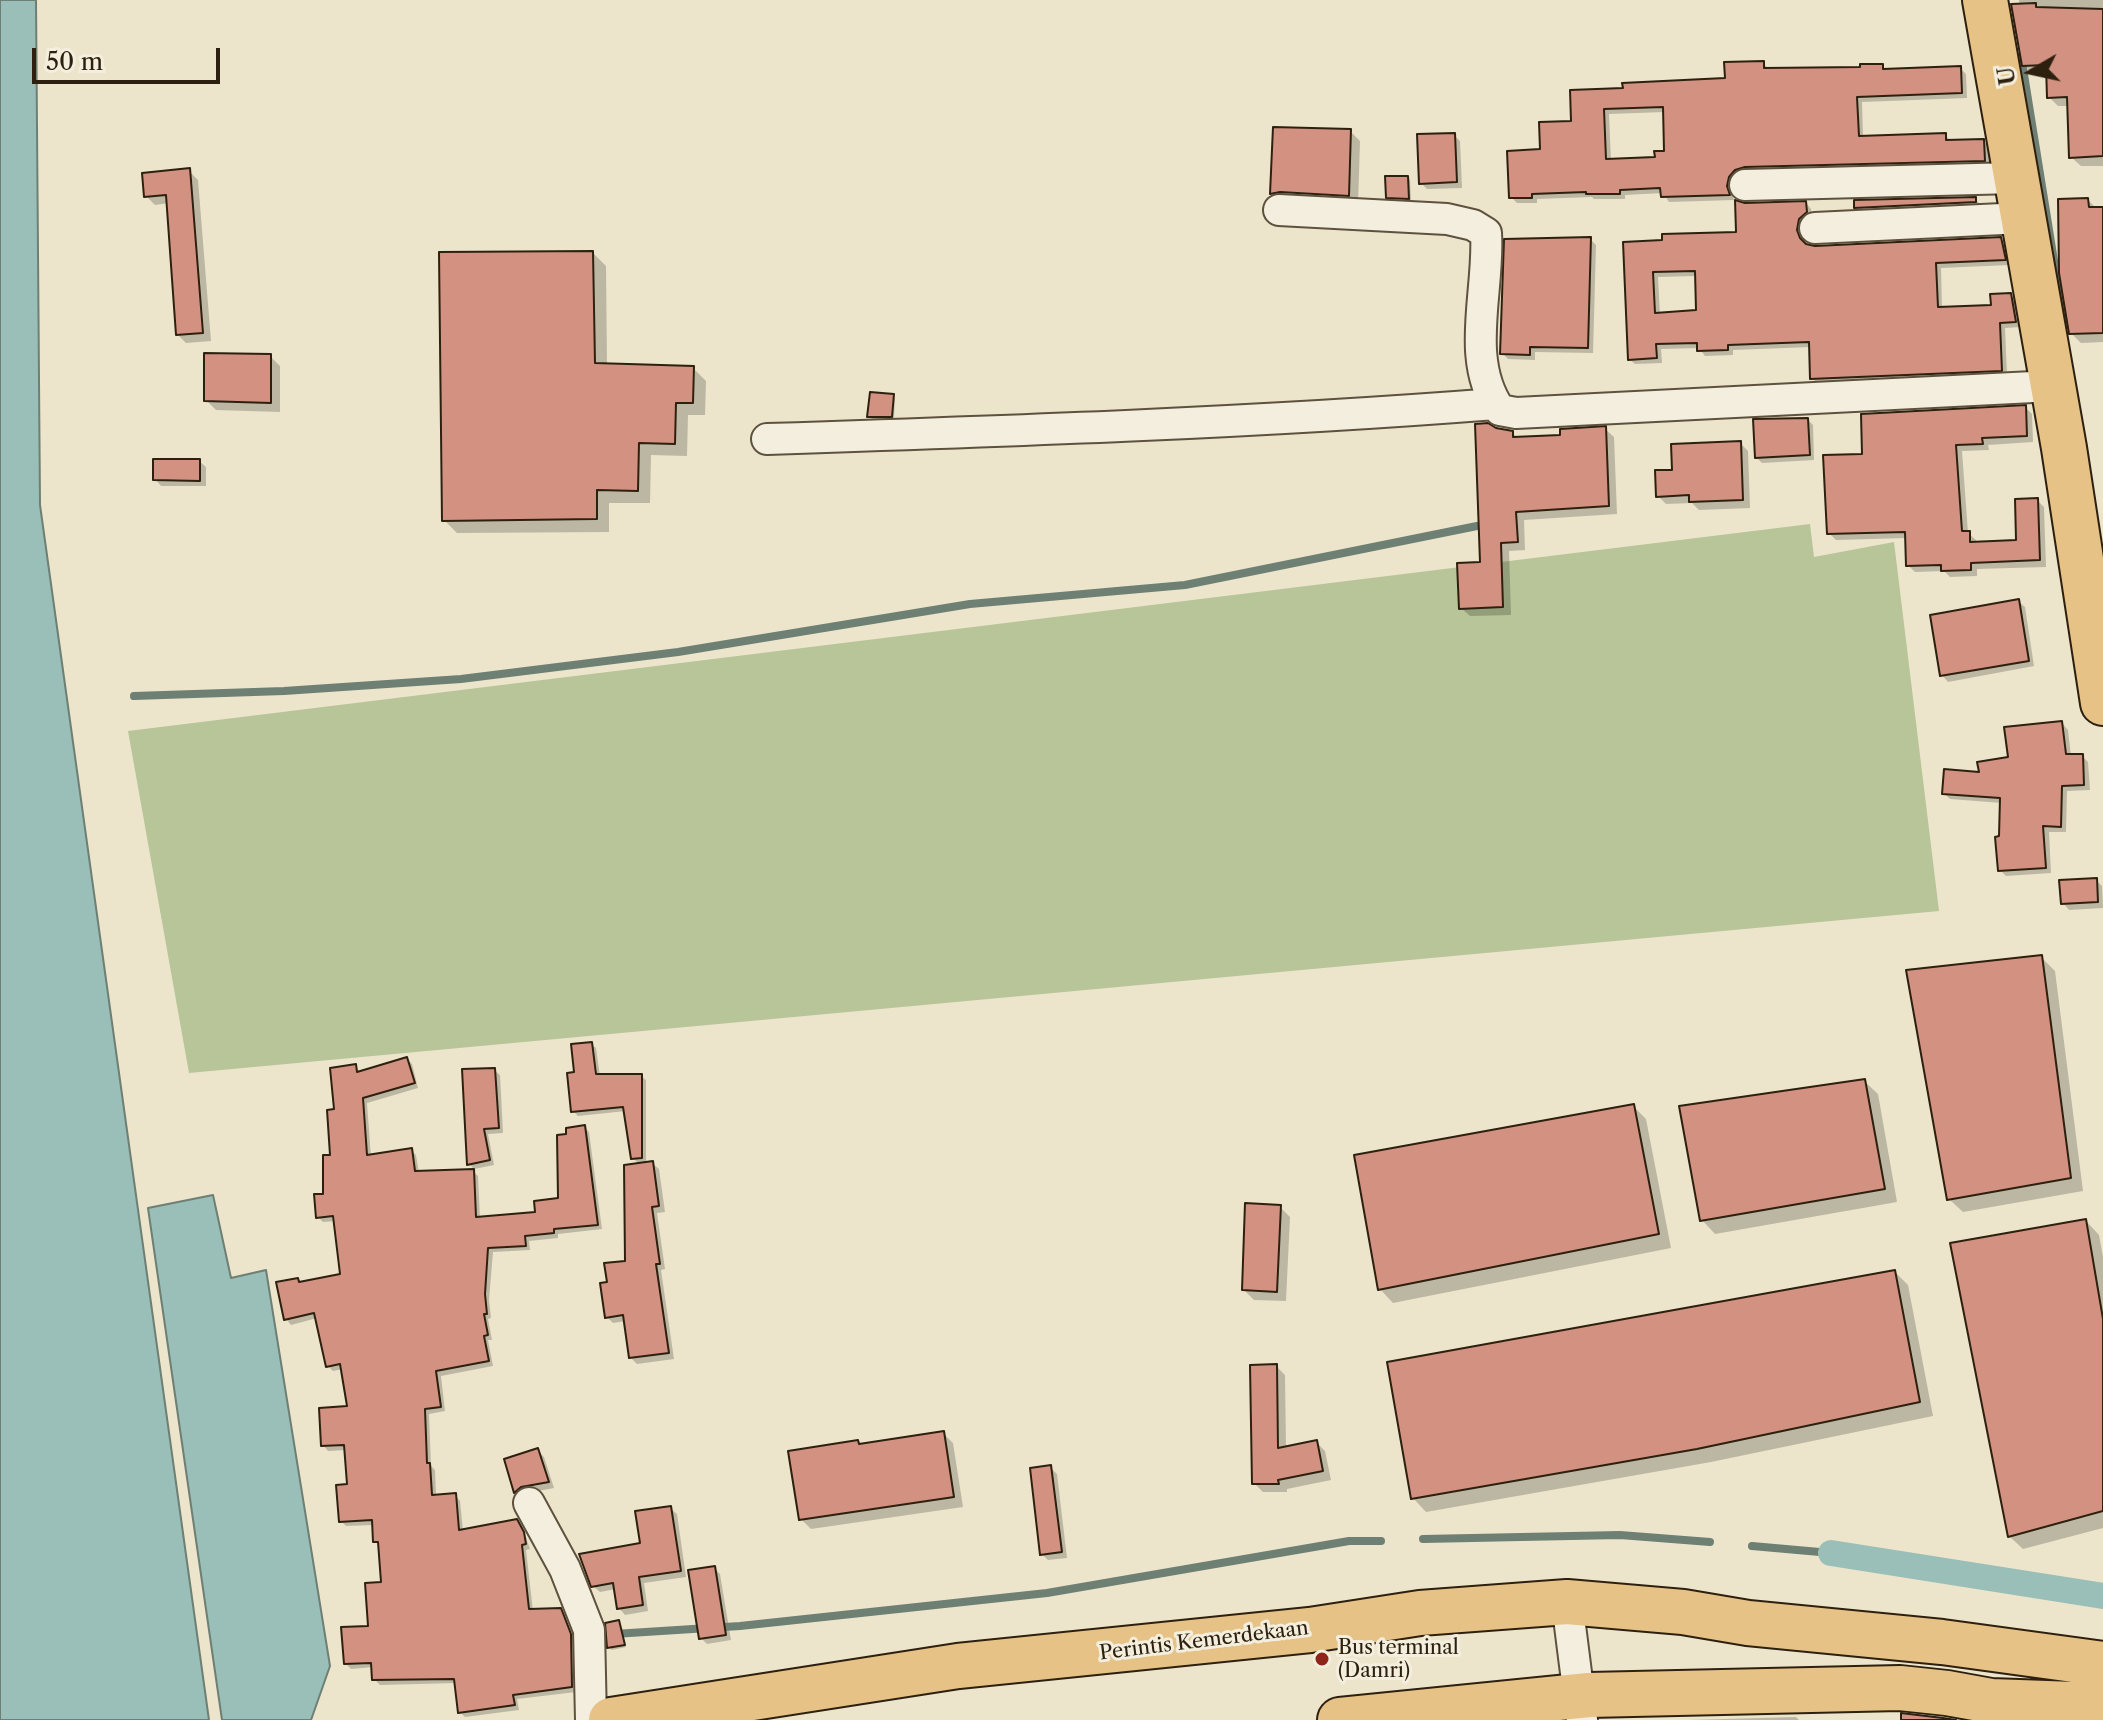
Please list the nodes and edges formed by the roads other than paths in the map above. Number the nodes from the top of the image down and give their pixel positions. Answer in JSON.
{"nodes":[{"id":1,"x":1985,"y":0,"type":"edge"},
{"id":2,"x":1745,"y":185,"type":"dead end"},
{"id":3,"x":2019,"y":198,"type":"junction"},
{"id":4,"x":1279,"y":210,"type":"dead end"},
{"id":5,"x":1815,"y":228,"type":"dead end"},
{"id":6,"x":2053,"y":386,"type":"junction"},
{"id":7,"x":1495,"y":404,"type":"junction"},
{"id":8,"x":767,"y":439,"type":"dead end"},
{"id":9,"x":2103,"y":703,"type":"edge"},
{"id":10,"x":529,"y":1503,"type":"dead end"},
{"id":11,"x":1567,"y":1602,"type":"junction"},
{"id":12,"x":2103,"y":1664,"type":"edge"},
{"id":13,"x":2103,"y":1705,"type":"edge"},
{"id":14,"x":1580,"y":1708,"type":"edge"},
{"id":15,"x":591,"y":1720,"type":"edge"},
{"id":16,"x":611,"y":1720,"type":"edge"},
{"id":17,"x":1340,"y":1720,"type":"edge"}],
"edges":[{"from":1,"to":3,"type":"main road"},
{"from":2,"to":3,"type":"street"},
{"from":3,"to":5,"type":"street"},
{"from":3,"to":6,"type":"main road"},
{"from":4,"to":7,"type":"street"},
{"from":6,"to":7,"type":"street"},
{"from":6,"to":9,"type":"main road"},
{"from":7,"to":8,"type":"street"},
{"from":10,"to":15,"type":"street"},
{"from":11,"to":12,"type":"main road","name":"Perintis Kemerdekaan"},
{"from":11,"to":14,"type":"street"},
{"from":11,"to":16,"type":"main road","name":"Perintis Kemerdekaan"},
{"from":13,"to":14,"type":"main road"},
{"from":14,"to":17,"type":"main road"}]}
